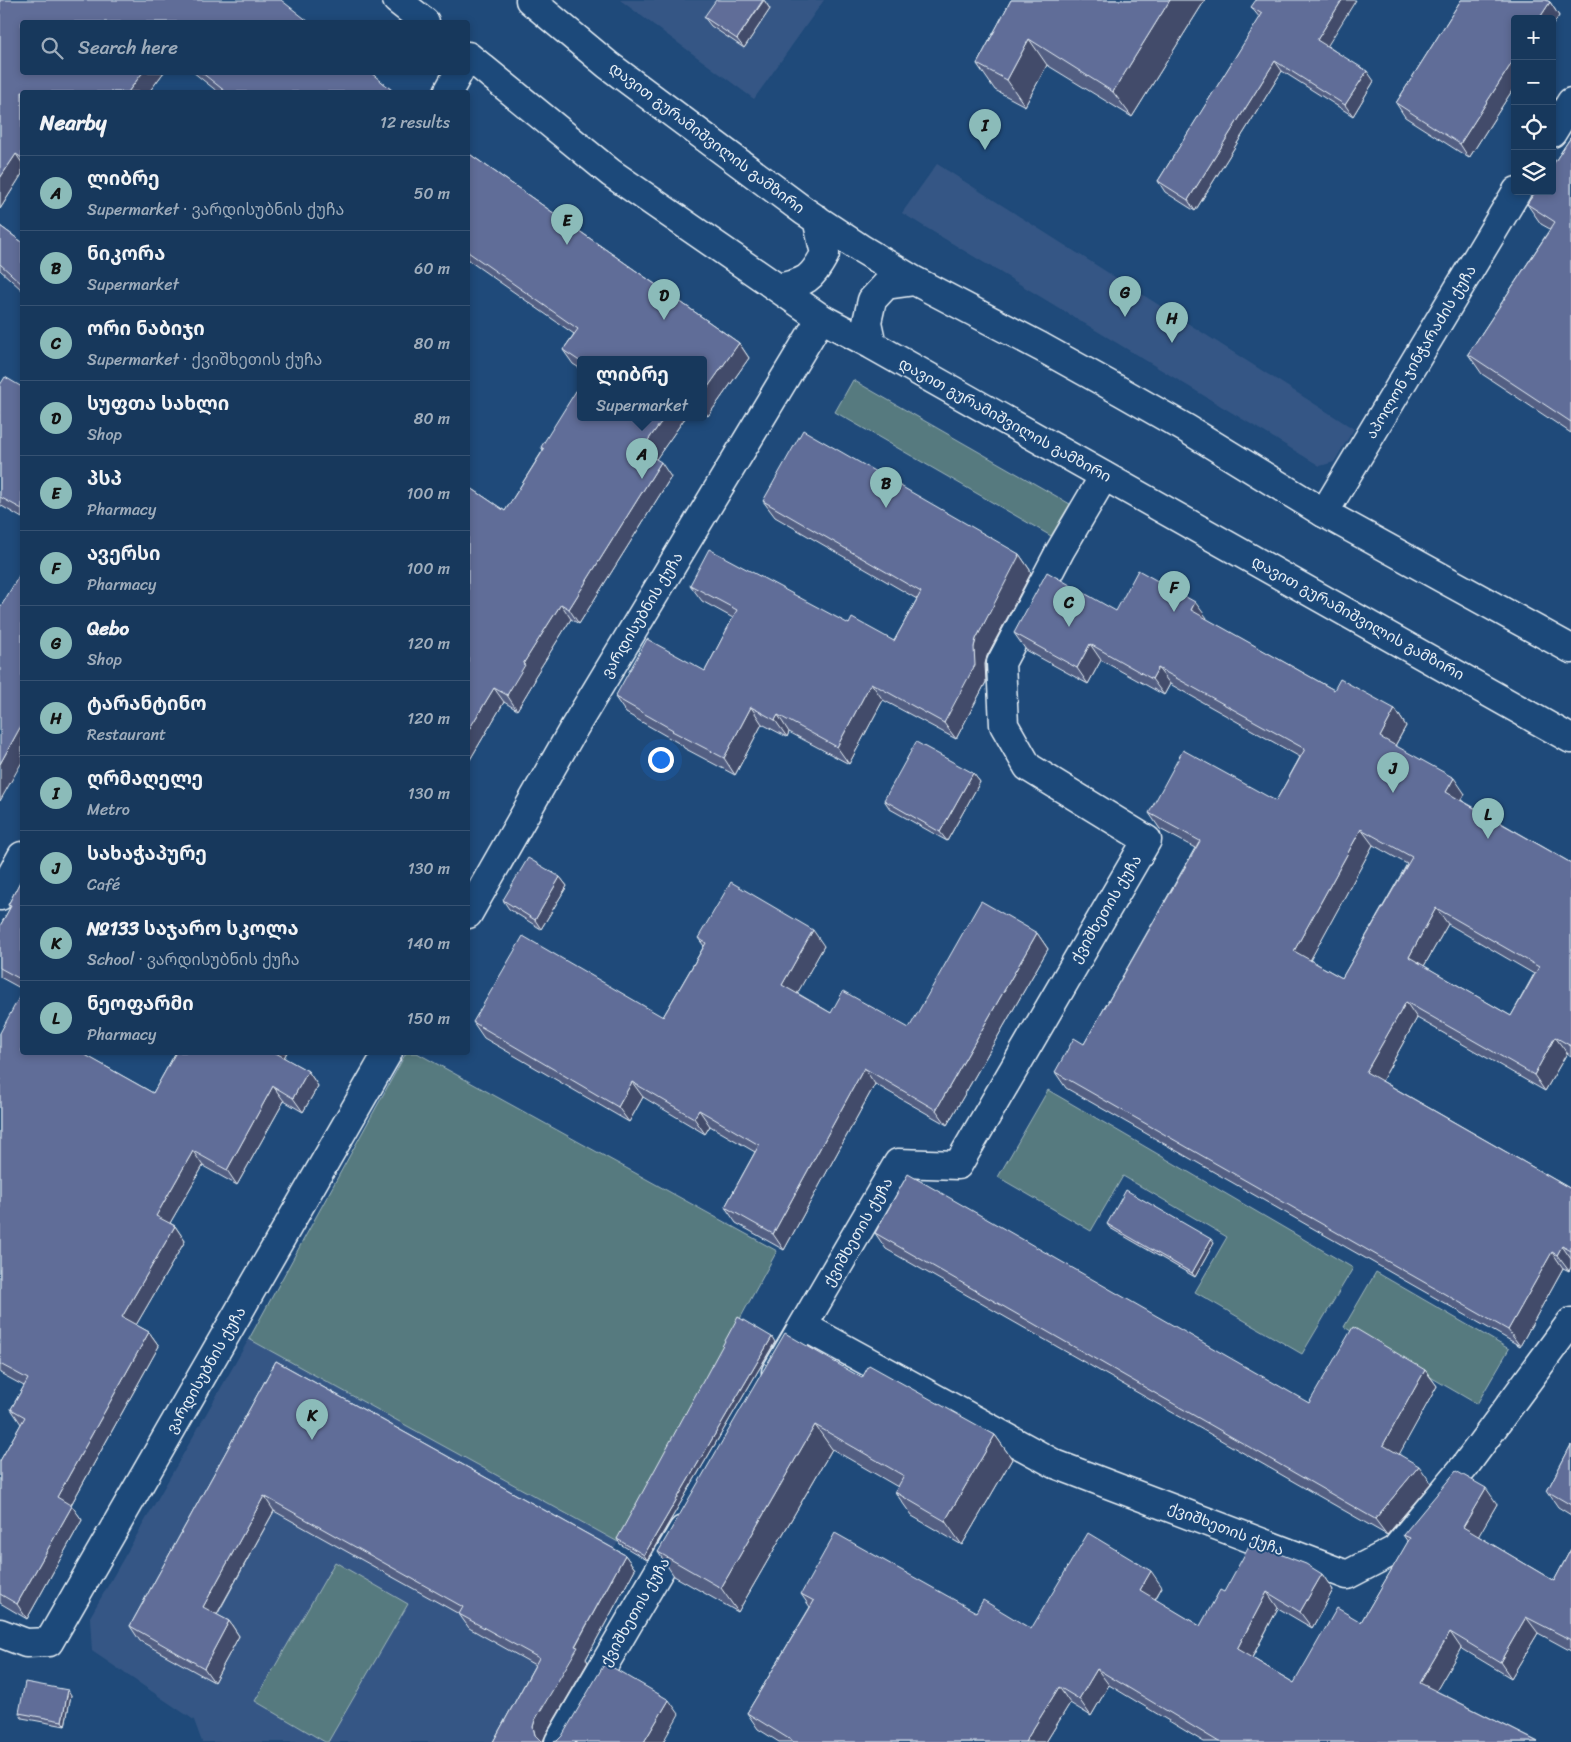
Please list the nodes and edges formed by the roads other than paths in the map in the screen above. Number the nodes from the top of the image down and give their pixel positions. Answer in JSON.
{"nodes":[{"id":1,"x":397,"y":0,"type":"edge"},
{"id":2,"x":530,"y":0,"type":"edge"},
{"id":3,"x":422,"y":20,"type":"edge"},
{"id":4,"x":470,"y":59,"type":"edge"},
{"id":5,"x":457,"y":75,"type":"edge"},
{"id":6,"x":449,"y":90,"type":"edge"},
{"id":7,"x":1571,"y":102,"type":"edge"},
{"id":8,"x":1556,"y":126,"type":"edge"},
{"id":9,"x":1515,"y":195,"type":"edge"},
{"id":10,"x":817,"y":219,"type":"junction"},
{"id":11,"x":915,"y":280,"type":"junction"},
{"id":12,"x":778,"y":288,"type":"junction"},
{"id":13,"x":821,"y":318,"type":"junction"},
{"id":14,"x":872,"y":345,"type":"junction"},
{"id":15,"x":1104,"y":476,"type":"junction"},
{"id":16,"x":1324,"y":513,"type":"junction"},
{"id":17,"x":1571,"y":649,"type":"edge"},
{"id":18,"x":1571,"y":739,"type":"edge"},
{"id":19,"x":20,"y":860,"type":"edge"},
{"id":20,"x":0,"y":896,"type":"edge"},
{"id":21,"x":470,"y":911,"type":"edge"},
{"id":22,"x":386,"y":1055,"type":"edge"},
{"id":23,"x":1571,"y":1322,"type":"edge"},
{"id":24,"x":803,"y":1326,"type":"junction"},
{"id":25,"x":763,"y":1394,"type":"edge"},
{"id":26,"x":694,"y":1513,"type":"edge"},
{"id":27,"x":0,"y":1633,"type":"edge"},
{"id":28,"x":559,"y":1742,"type":"edge"}],
"edges":[{"from":1,"to":3,"type":"street"},
{"from":2,"to":10,"type":"street","name":"დავით გურამიშვილის გამზირი"},
{"from":4,"to":12,"type":"street","name":"დავით გურამიშვილის გამზირი"},
{"from":5,"to":6,"type":"street"},
{"from":7,"to":8,"type":"street"},
{"from":9,"to":16,"type":"street","name":"აპოლონ ჯინჭარაძის ქუჩა"},
{"from":10,"to":11,"type":"street","name":"დავით გურამიშვილის გამზირი"},
{"from":10,"to":12,"type":"street"},
{"from":11,"to":14,"type":"street"},
{"from":11,"to":16,"type":"street","name":"დავით გურამიშვილის გამზირი"},
{"from":12,"to":13,"type":"street","name":"დავით გურამიშვილის გამზირი"},
{"from":13,"to":14,"type":"street","name":"დავით გურამიშვილის გამზირი"},
{"from":13,"to":21,"type":"street","name":"ვარდისუბნის ქუჩა"},
{"from":14,"to":15,"type":"street","name":"დავით გურამიშვილის გამზირი"},
{"from":15,"to":18,"type":"street","name":"დავით გურამიშვილის გამზირი"},
{"from":15,"to":24,"type":"street","name":"ქვიშხეთის ქუჩა"},
{"from":16,"to":17,"type":"street","name":"დავით გურამიშვილის გამზირი"},
{"from":19,"to":20,"type":"street"},
{"from":22,"to":27,"type":"street","name":"ვარდისუბნის ქუჩა"},
{"from":23,"to":24,"type":"street","name":"ქვიშხეთის ქუჩა"},
{"from":24,"to":25,"type":"street","name":"ქვიშხეთის ქუჩა"},
{"from":26,"to":28,"type":"street","name":"ქვიშხეთის ქუჩა"}]}
